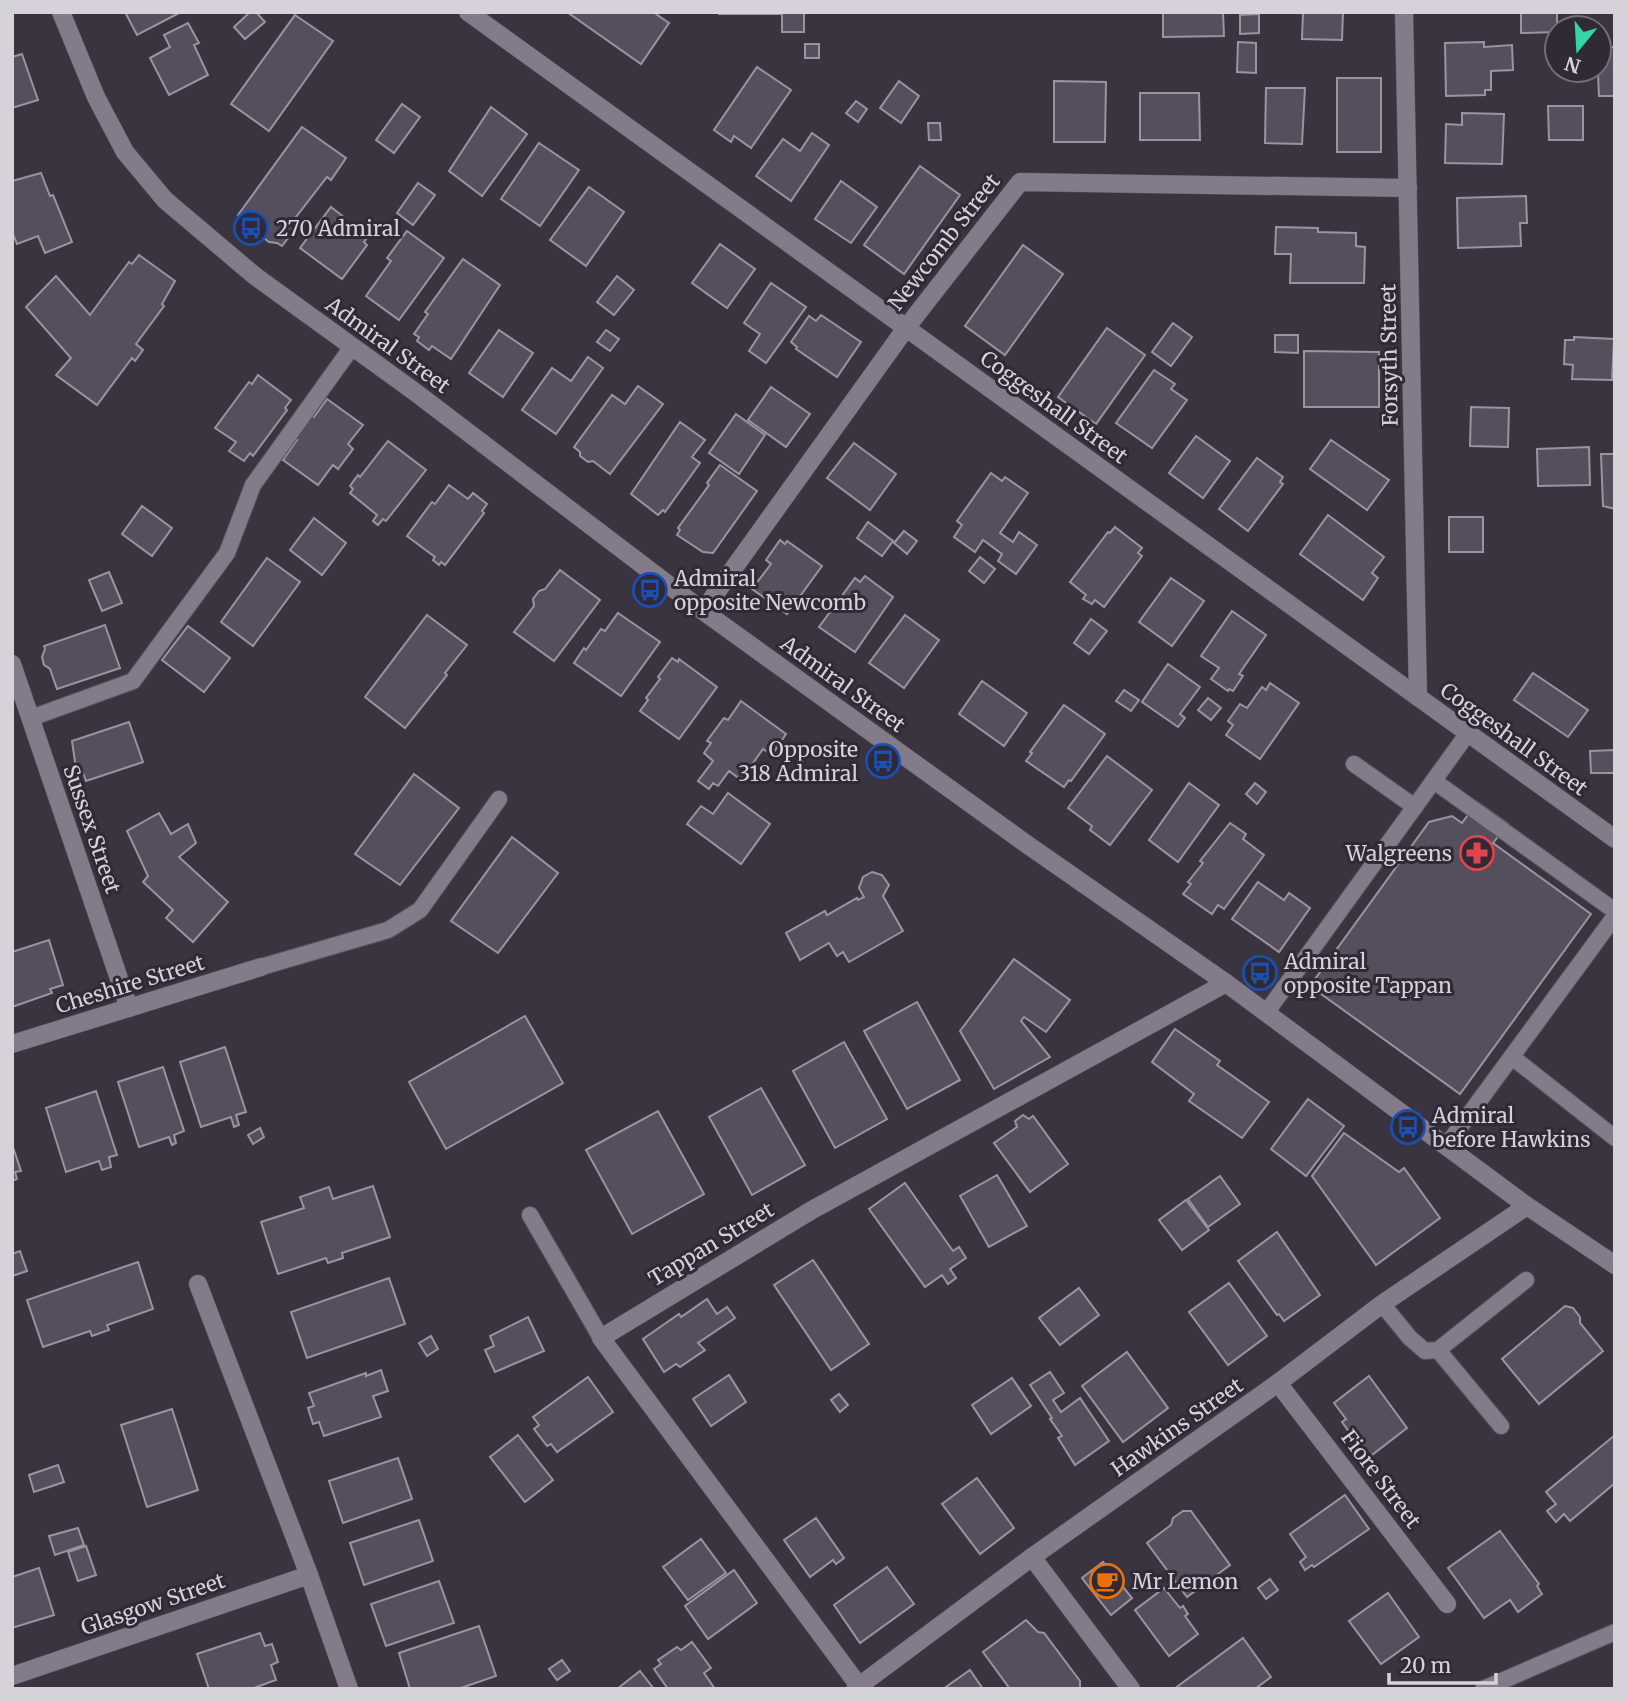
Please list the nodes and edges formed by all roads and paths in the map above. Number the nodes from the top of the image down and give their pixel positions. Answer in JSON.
{"nodes":[{"id":1,"x":61,"y":12,"type":"edge"},
{"id":2,"x":467,"y":12,"type":"edge"},
{"id":3,"x":1404,"y":12,"type":"edge"},
{"id":4,"x":1408,"y":188,"type":"junction"},
{"id":5,"x":906,"y":328,"type":"junction"},
{"id":6,"x":352,"y":347,"type":"junction"},
{"id":7,"x":703,"y":611,"type":"junction"},
{"id":8,"x":12,"y":664,"type":"edge"},
{"id":9,"x":1418,"y":697,"type":"junction"},
{"id":10,"x":31,"y":718,"type":"junction"},
{"id":11,"x":1468,"y":733,"type":"junction"},
{"id":12,"x":1354,"y":764,"type":"dead end"},
{"id":13,"x":1434,"y":781,"type":"junction"},
{"id":14,"x":499,"y":799,"type":"dead end"},
{"id":15,"x":1415,"y":807,"type":"junction"},
{"id":16,"x":1615,"y":839,"type":"edge"},
{"id":17,"x":1615,"y":911,"type":"edge"},
{"id":18,"x":1615,"y":916,"type":"edge"},
{"id":19,"x":261,"y":967,"type":"joint"},
{"id":20,"x":1226,"y":983,"type":"junction"},
{"id":21,"x":129,"y":1008,"type":"junction"},
{"id":22,"x":1266,"y":1013,"type":"junction"},
{"id":23,"x":12,"y":1044,"type":"edge"},
{"id":24,"x":1511,"y":1057,"type":"junction"},
{"id":25,"x":1615,"y":1138,"type":"edge"},
{"id":26,"x":1446,"y":1146,"type":"junction"},
{"id":27,"x":1527,"y":1206,"type":"junction"},
{"id":28,"x":530,"y":1215,"type":"dead end"},
{"id":29,"x":1615,"y":1265,"type":"edge"},
{"id":30,"x":1527,"y":1279,"type":"dead end"},
{"id":31,"x":198,"y":1284,"type":"dead end"},
{"id":32,"x":1382,"y":1304,"type":"junction"},
{"id":33,"x":601,"y":1338,"type":"junction"},
{"id":34,"x":1438,"y":1350,"type":"junction"},
{"id":35,"x":1278,"y":1383,"type":"junction"},
{"id":36,"x":1501,"y":1426,"type":"dead end"},
{"id":37,"x":1032,"y":1557,"type":"junction"},
{"id":38,"x":309,"y":1575,"type":"junction"},
{"id":39,"x":1447,"y":1604,"type":"dead end"},
{"id":40,"x":1615,"y":1632,"type":"edge"},
{"id":41,"x":12,"y":1676,"type":"edge"},
{"id":42,"x":857,"y":1687,"type":"edge"},
{"id":43,"x":349,"y":1689,"type":"edge"},
{"id":44,"x":1130,"y":1689,"type":"edge"},
{"id":45,"x":1483,"y":1689,"type":"edge"}],
"edges":[{"from":1,"to":6,"type":"street","name":"Admiral Street"},
{"from":2,"to":5,"type":"street","name":"Coggeshall Street"},
{"from":3,"to":4,"type":"street","name":"Forsyth Street"},
{"from":4,"to":5,"type":"street","name":"Newcomb Street"},
{"from":4,"to":9,"type":"street","name":"Forsyth Street"},
{"from":5,"to":7,"type":"street","name":"Newcomb Street"},
{"from":5,"to":9,"type":"street","name":"Coggeshall Street"},
{"from":6,"to":7,"type":"street","name":"Admiral Street"},
{"from":6,"to":10,"type":"lane"},
{"from":7,"to":20,"type":"street","name":"Admiral Street"},
{"from":8,"to":10,"type":"street","name":"Sussex Street"},
{"from":9,"to":11,"type":"street","name":"Coggeshall Street"},
{"from":10,"to":21,"type":"street","name":"Sussex Street"},
{"from":11,"to":13,"type":"lane"},
{"from":11,"to":16,"type":"street","name":"Coggeshall Street"},
{"from":12,"to":15,"type":"lane"},
{"from":13,"to":15,"type":"lane"},
{"from":13,"to":17,"type":"lane"},
{"from":14,"to":19,"type":"lane"},
{"from":15,"to":22,"type":"lane"},
{"from":18,"to":24,"type":"lane"},
{"from":19,"to":21,"type":"street","name":"Cheshire Street"},
{"from":20,"to":22,"type":"street","name":"Admiral Street"},
{"from":20,"to":33,"type":"street","name":"Tappan Street"},
{"from":21,"to":23,"type":"street","name":"Cheshire Street"},
{"from":22,"to":26,"type":"street","name":"Admiral Street"},
{"from":24,"to":25,"type":"lane"},
{"from":24,"to":26,"type":"lane"},
{"from":26,"to":27,"type":"street","name":"Admiral Street"},
{"from":27,"to":29,"type":"street","name":"Admiral Street"},
{"from":27,"to":32,"type":"street","name":"Hawkins Street"},
{"from":28,"to":33,"type":"lane"},
{"from":30,"to":34,"type":"lane"},
{"from":31,"to":38,"type":"street"},
{"from":32,"to":34,"type":"lane"},
{"from":32,"to":35,"type":"street","name":"Hawkins Street"},
{"from":33,"to":42,"type":"street"},
{"from":34,"to":36,"type":"lane"},
{"from":35,"to":37,"type":"street","name":"Hawkins Street"},
{"from":35,"to":39,"type":"street","name":"Fiore Street"},
{"from":37,"to":42,"type":"street","name":"Hawkins Street"},
{"from":37,"to":44,"type":"street"},
{"from":38,"to":41,"type":"street","name":"Glasgow Street"},
{"from":38,"to":43,"type":"street"},
{"from":40,"to":45,"type":"lane"}]}
